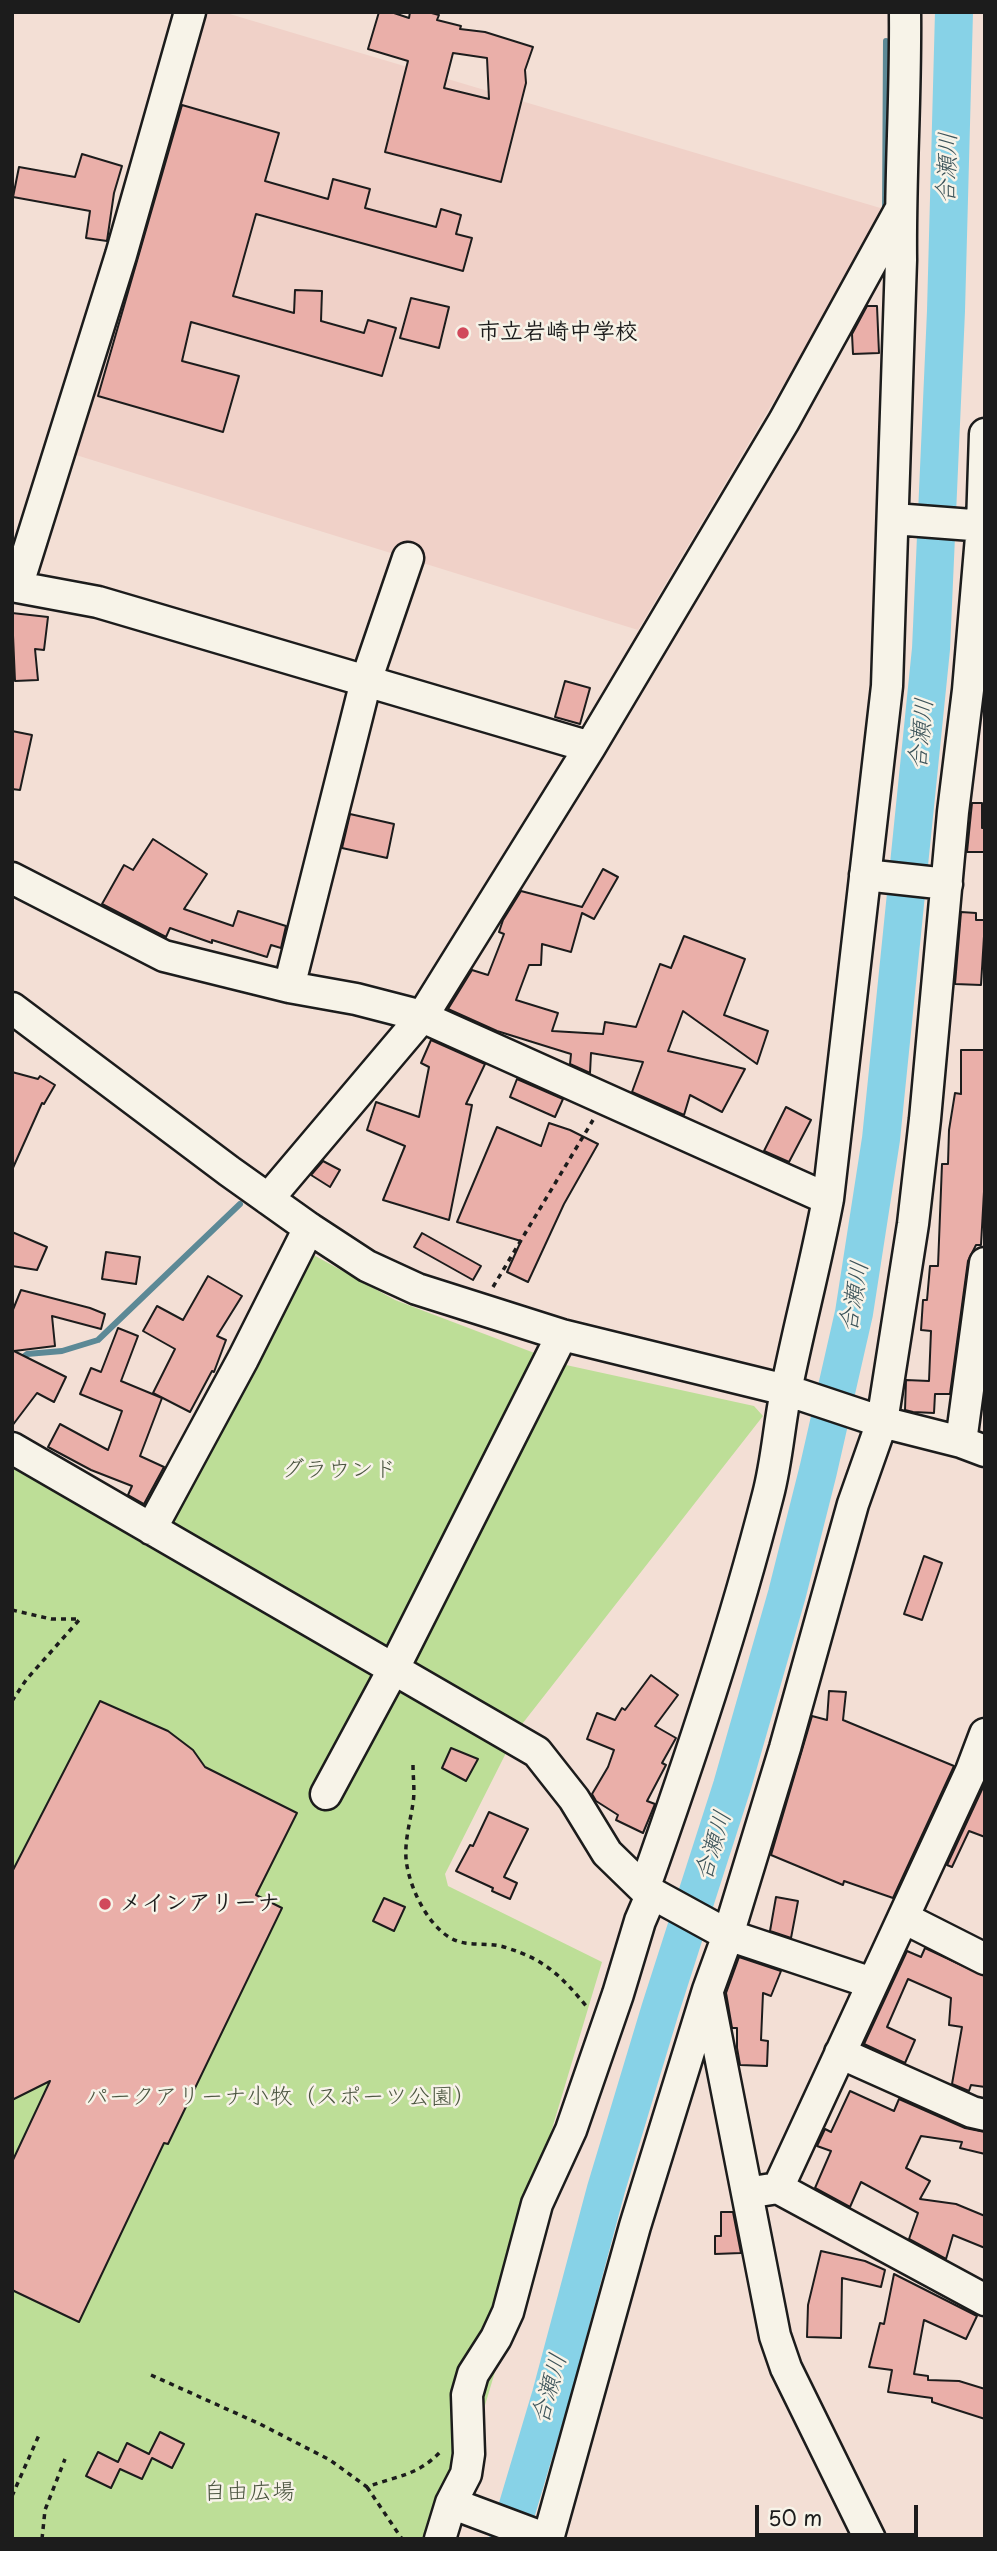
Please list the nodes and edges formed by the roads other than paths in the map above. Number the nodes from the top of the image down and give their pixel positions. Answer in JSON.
{"nodes":[{"id":1,"x":190,"y":12,"type":"edge"},
{"id":2,"x":905,"y":12,"type":"edge"},
{"id":3,"x":901,"y":209,"type":"junction"},
{"id":4,"x":985,"y":434,"type":"edge"},
{"id":5,"x":901,"y":519,"type":"junction"},
{"id":6,"x":978,"y":525,"type":"edge"},
{"id":7,"x":408,"y":558,"type":"dead end"},
{"id":8,"x":15,"y":586,"type":"edge"},
{"id":9,"x":363,"y":692,"type":"junction"},
{"id":10,"x":590,"y":747,"type":"junction"},
{"id":11,"x":865,"y":875,"type":"junction"},
{"id":12,"x":12,"y":878,"type":"edge"},
{"id":13,"x":947,"y":884,"type":"junction"},
{"id":14,"x":289,"y":987,"type":"junction"},
{"id":15,"x":12,"y":1008,"type":"edge"},
{"id":16,"x":422,"y":1017,"type":"junction"},
{"id":17,"x":268,"y":1199,"type":"junction"},
{"id":18,"x":828,"y":1199,"type":"junction"},
{"id":19,"x":309,"y":1228,"type":"junction"},
{"id":20,"x":985,"y":1263,"type":"edge"},
{"id":21,"x":562,"y":1335,"type":"junction"},
{"id":22,"x":786,"y":1390,"type":"junction"},
{"id":23,"x":874,"y":1419,"type":"junction"},
{"id":24,"x":973,"y":1446,"type":"edge"},
{"id":25,"x":12,"y":1448,"type":"edge"},
{"id":26,"x":151,"y":1528,"type":"junction"},
{"id":27,"x":394,"y":1668,"type":"junction"},
{"id":28,"x":985,"y":1734,"type":"edge"},
{"id":29,"x":978,"y":1776,"type":"edge"},
{"id":30,"x":326,"y":1794,"type":"dead end"},
{"id":31,"x":648,"y":1891,"type":"junction"},
{"id":32,"x":904,"y":1918,"type":"junction"},
{"id":33,"x":728,"y":1935,"type":"junction"},
{"id":34,"x":985,"y":1959,"type":"edge"},
{"id":35,"x":872,"y":1983,"type":"junction"},
{"id":36,"x":708,"y":1990,"type":"junction"},
{"id":37,"x":840,"y":2053,"type":"junction"},
{"id":38,"x":985,"y":2115,"type":"edge"},
{"id":39,"x":778,"y":2188,"type":"junction"},
{"id":40,"x":748,"y":2193,"type":"junction"},
{"id":41,"x":985,"y":2300,"type":"edge"},
{"id":42,"x":451,"y":2503,"type":"junction"},
{"id":43,"x":545,"y":2538,"type":"edge"},
{"id":44,"x":440,"y":2539,"type":"edge"},
{"id":45,"x":870,"y":2539,"type":"edge"}],
"edges":[{"from":1,"to":8,"type":"street"},
{"from":2,"to":3,"type":"street"},
{"from":3,"to":5,"type":"street"},
{"from":3,"to":10,"type":"street"},
{"from":4,"to":6,"type":"street"},
{"from":5,"to":6,"type":"street"},
{"from":5,"to":11,"type":"street"},
{"from":6,"to":13,"type":"street"},
{"from":7,"to":9,"type":"street"},
{"from":8,"to":9,"type":"street"},
{"from":9,"to":10,"type":"street"},
{"from":9,"to":14,"type":"street"},
{"from":10,"to":16,"type":"street"},
{"from":11,"to":13,"type":"street"},
{"from":11,"to":18,"type":"street"},
{"from":12,"to":14,"type":"street"},
{"from":13,"to":23,"type":"street"},
{"from":14,"to":16,"type":"street"},
{"from":15,"to":17,"type":"street"},
{"from":16,"to":17,"type":"street"},
{"from":16,"to":18,"type":"street"},
{"from":17,"to":19,"type":"street"},
{"from":18,"to":22,"type":"street"},
{"from":19,"to":21,"type":"street"},
{"from":19,"to":26,"type":"street"},
{"from":20,"to":24,"type":"street"},
{"from":21,"to":22,"type":"street"},
{"from":21,"to":27,"type":"street"},
{"from":22,"to":23,"type":"street"},
{"from":22,"to":31,"type":"street"},
{"from":23,"to":24,"type":"street"},
{"from":23,"to":33,"type":"street"},
{"from":25,"to":26,"type":"street"},
{"from":26,"to":27,"type":"street"},
{"from":27,"to":30,"type":"street"},
{"from":27,"to":31,"type":"street"},
{"from":28,"to":29,"type":"street"},
{"from":29,"to":32,"type":"street"},
{"from":31,"to":33,"type":"street"},
{"from":31,"to":42,"type":"street"},
{"from":32,"to":34,"type":"street"},
{"from":32,"to":35,"type":"street"},
{"from":33,"to":35,"type":"street"},
{"from":33,"to":36,"type":"street"},
{"from":35,"to":37,"type":"street"},
{"from":36,"to":40,"type":"street"},
{"from":36,"to":43,"type":"street"},
{"from":37,"to":38,"type":"street"},
{"from":37,"to":39,"type":"street"},
{"from":39,"to":40,"type":"street"},
{"from":39,"to":41,"type":"street"},
{"from":40,"to":45,"type":"street"},
{"from":42,"to":43,"type":"street"},
{"from":42,"to":44,"type":"street"}]}
